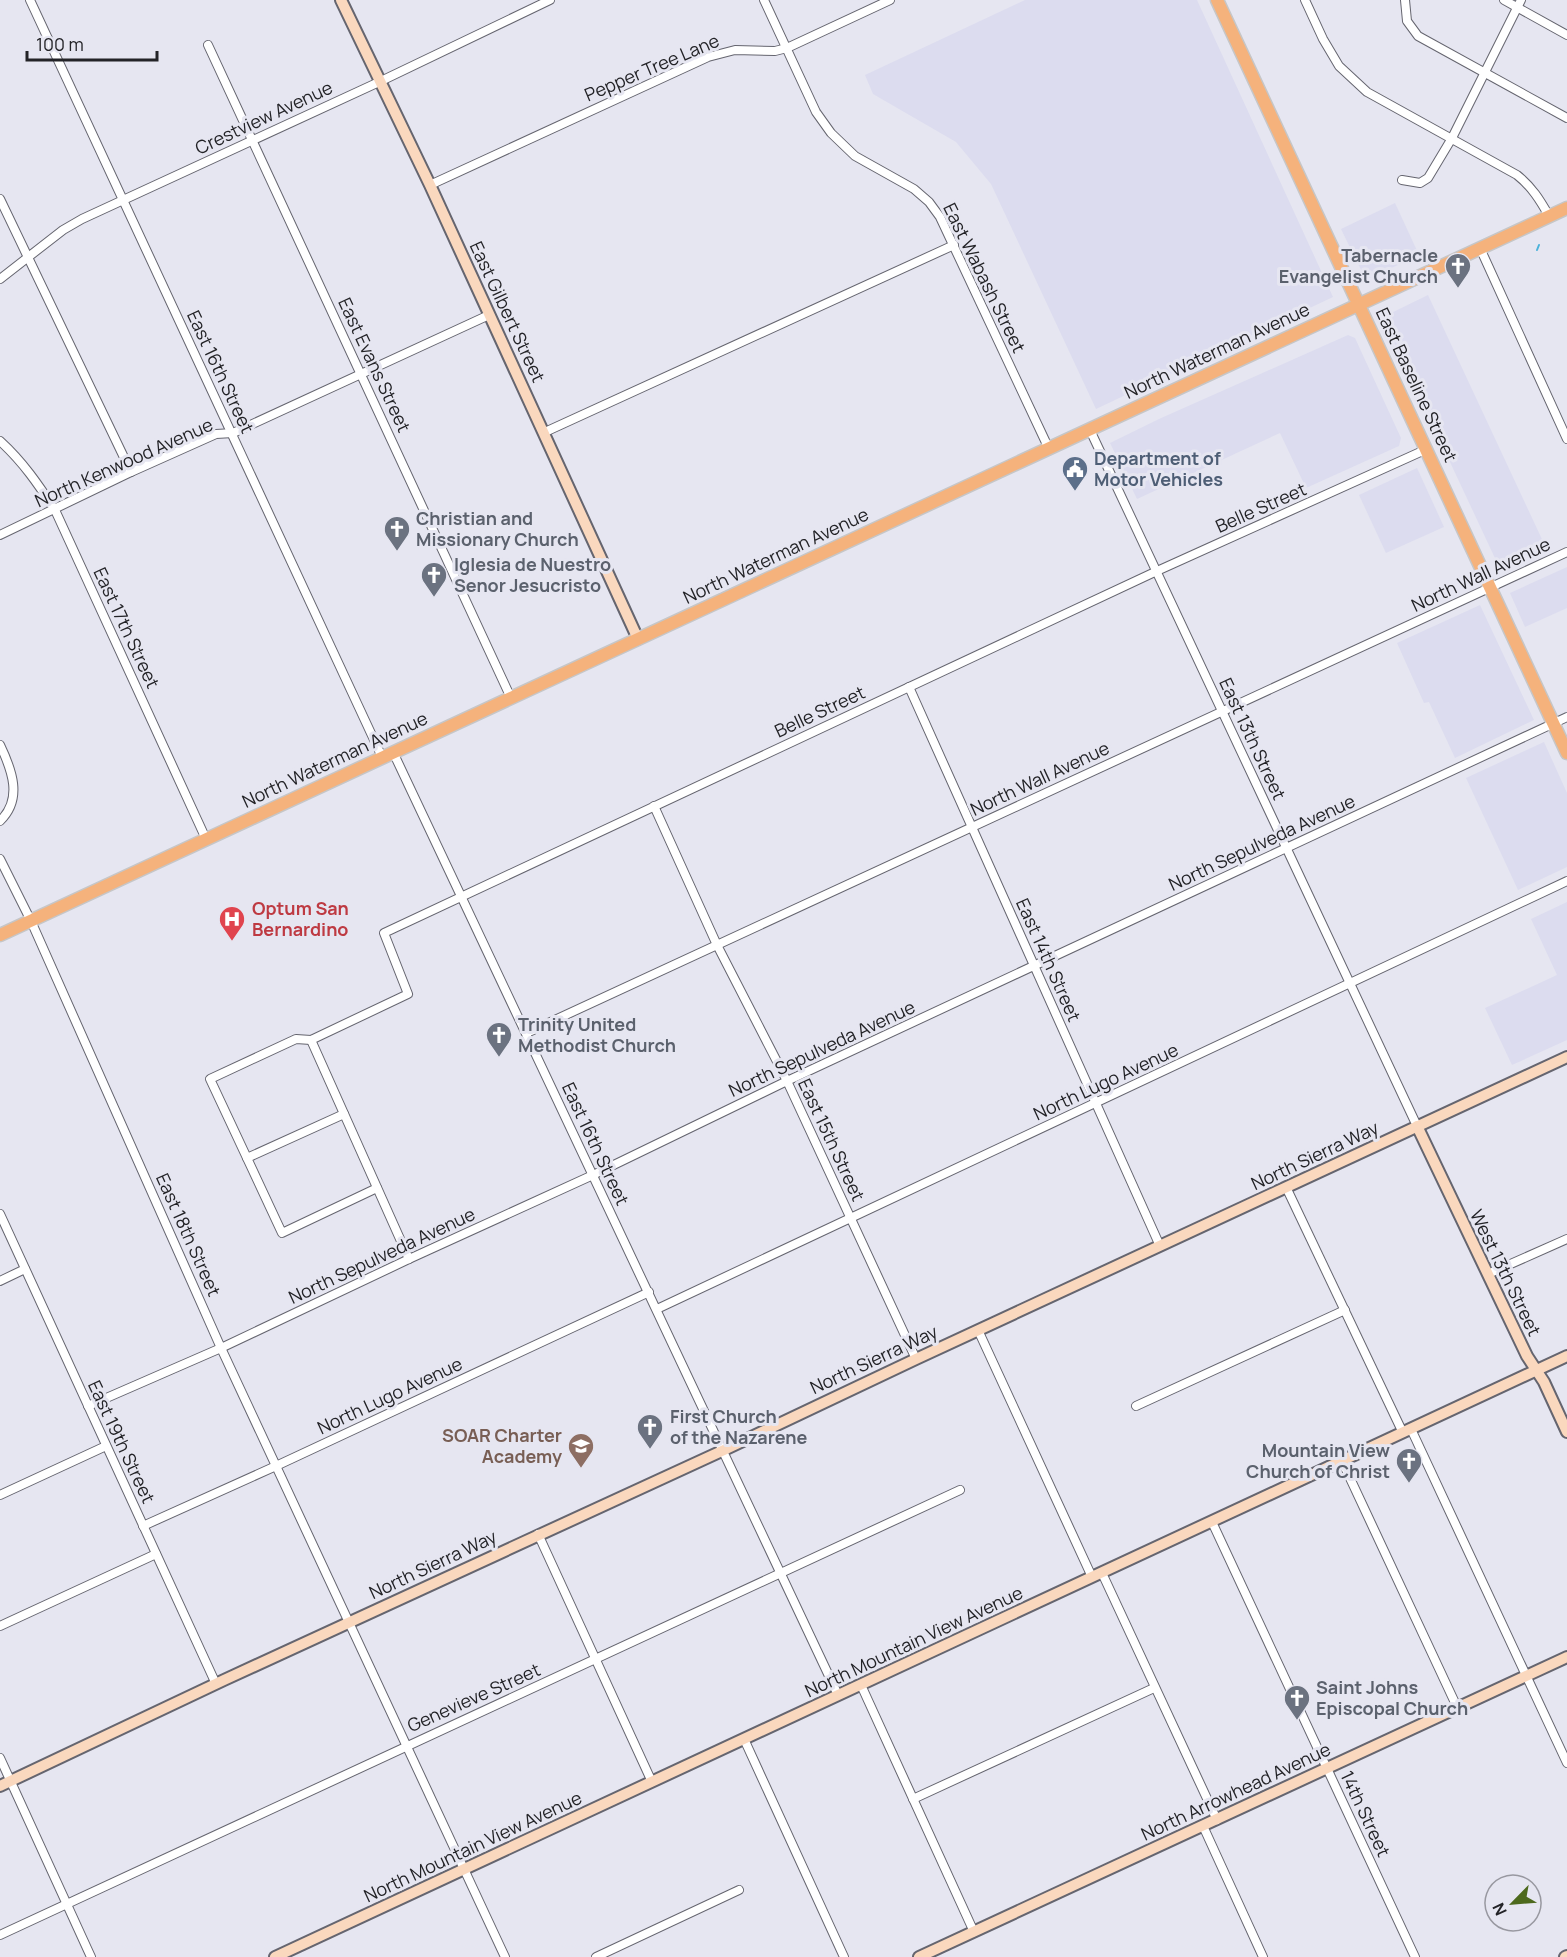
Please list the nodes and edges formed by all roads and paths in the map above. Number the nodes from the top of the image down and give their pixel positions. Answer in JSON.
{"nodes":[{"id":1,"x":30,"y":0,"type":"edge"},
{"id":2,"x":341,"y":0,"type":"edge"},
{"id":3,"x":550,"y":0,"type":"edge"},
{"id":4,"x":764,"y":0,"type":"edge"},
{"id":5,"x":891,"y":0,"type":"edge"},
{"id":6,"x":1217,"y":0,"type":"edge"},
{"id":7,"x":1305,"y":0,"type":"edge"},
{"id":8,"x":1405,"y":0,"type":"edge"},
{"id":9,"x":1504,"y":0,"type":"edge"},
{"id":10,"x":1520,"y":4,"type":"edge"},
{"id":11,"x":1567,"y":34,"type":"edge"},
{"id":12,"x":208,"y":45,"type":"dead end"},
{"id":13,"x":787,"y":48,"type":"junction"},
{"id":14,"x":1485,"y":73,"type":"junction"},
{"id":15,"x":379,"y":82,"type":"junction"},
{"id":16,"x":1567,"y":118,"type":"edge"},
{"id":17,"x":1452,"y":138,"type":"junction"},
{"id":18,"x":252,"y":139,"type":"junction"},
{"id":19,"x":1402,"y":180,"type":"dead end"},
{"id":20,"x":430,"y":185,"type":"junction"},
{"id":21,"x":0,"y":199,"type":"edge"},
{"id":22,"x":122,"y":200,"type":"junction"},
{"id":23,"x":1567,"y":208,"type":"edge"},
{"id":24,"x":1549,"y":216,"type":"junction"},
{"id":25,"x":954,"y":245,"type":"junction"},
{"id":26,"x":1480,"y":248,"type":"junction"},
{"id":27,"x":29,"y":257,"type":"junction"},
{"id":28,"x":0,"y":279,"type":"edge"},
{"id":29,"x":1359,"y":305,"type":"junction"},
{"id":30,"x":489,"y":315,"type":"junction"},
{"id":31,"x":362,"y":374,"type":"junction"},
{"id":32,"x":1090,"y":430,"type":"junction"},
{"id":33,"x":545,"y":432,"type":"junction"},
{"id":34,"x":233,"y":434,"type":"junction"},
{"id":35,"x":1567,"y":439,"type":"edge"},
{"id":36,"x":0,"y":441,"type":"edge"},
{"id":37,"x":1049,"y":449,"type":"junction"},
{"id":38,"x":1426,"y":450,"type":"junction"},
{"id":39,"x":131,"y":472,"type":"junction"},
{"id":40,"x":55,"y":510,"type":"junction"},
{"id":41,"x":0,"y":535,"type":"edge"},
{"id":42,"x":1567,"y":552,"type":"edge"},
{"id":43,"x":1157,"y":571,"type":"junction"},
{"id":44,"x":1491,"y":587,"type":"junction"},
{"id":45,"x":638,"y":639,"type":"junction"},
{"id":46,"x":909,"y":687,"type":"junction"},
{"id":47,"x":511,"y":698,"type":"junction"},
{"id":48,"x":1222,"y":711,"type":"junction"},
{"id":49,"x":1567,"y":717,"type":"edge"},
{"id":50,"x":1553,"y":724,"type":"junction"},
{"id":51,"x":0,"y":745,"type":"edge"},
{"id":52,"x":1567,"y":753,"type":"edge"},
{"id":53,"x":388,"y":755,"type":"junction"},
{"id":54,"x":654,"y":806,"type":"junction"},
{"id":55,"x":0,"y":821,"type":"edge"},
{"id":56,"x":973,"y":827,"type":"junction"},
{"id":57,"x":206,"y":839,"type":"junction"},
{"id":58,"x":1286,"y":847,"type":"junction"},
{"id":59,"x":0,"y":859,"type":"edge"},
{"id":60,"x":1567,"y":881,"type":"edge"},
{"id":61,"x":462,"y":897,"type":"junction"},
{"id":62,"x":31,"y":921,"type":"junction"},
{"id":63,"x":0,"y":935,"type":"edge"},
{"id":64,"x":717,"y":945,"type":"junction"},
{"id":65,"x":1035,"y":966,"type":"junction"},
{"id":66,"x":1350,"y":982,"type":"junction"},
{"id":67,"x":525,"y":1031,"type":"junction"},
{"id":68,"x":311,"y":1040,"type":"junction"},
{"id":69,"x":1567,"y":1057,"type":"edge"},
{"id":70,"x":787,"y":1081,"type":"junction"},
{"id":71,"x":1095,"y":1104,"type":"junction"},
{"id":72,"x":344,"y":1114,"type":"junction"},
{"id":73,"x":1417,"y":1126,"type":"junction"},
{"id":74,"x":247,"y":1158,"type":"junction"},
{"id":75,"x":593,"y":1175,"type":"junction"},
{"id":76,"x":1286,"y":1187,"type":"junction"},
{"id":77,"x":377,"y":1188,"type":"junction"},
{"id":78,"x":0,"y":1214,"type":"edge"},
{"id":79,"x":851,"y":1219,"type":"junction"},
{"id":80,"x":1567,"y":1239,"type":"edge"},
{"id":81,"x":1160,"y":1246,"type":"junction"},
{"id":82,"x":409,"y":1259,"type":"junction"},
{"id":83,"x":25,"y":1269,"type":"junction"},
{"id":84,"x":1488,"y":1274,"type":"junction"},
{"id":85,"x":0,"y":1281,"type":"edge"},
{"id":86,"x":649,"y":1292,"type":"junction"},
{"id":87,"x":657,"y":1309,"type":"junction"},
{"id":88,"x":1345,"y":1310,"type":"junction"},
{"id":89,"x":978,"y":1330,"type":"junction"},
{"id":90,"x":221,"y":1348,"type":"junction"},
{"id":91,"x":1567,"y":1356,"type":"edge"},
{"id":92,"x":916,"y":1359,"type":"junction"},
{"id":93,"x":1536,"y":1371,"type":"junction"},
{"id":94,"x":88,"y":1406,"type":"junction"},
{"id":95,"x":1136,"y":1406,"type":"dead end"},
{"id":96,"x":1407,"y":1431,"type":"junction"},
{"id":97,"x":1567,"y":1432,"type":"edge"},
{"id":98,"x":106,"y":1446,"type":"junction"},
{"id":99,"x":723,"y":1450,"type":"junction"},
{"id":100,"x":1342,"y":1461,"type":"junction"},
{"id":101,"x":276,"y":1466,"type":"junction"},
{"id":102,"x":960,"y":1490,"type":"dead end"},
{"id":103,"x":0,"y":1495,"type":"edge"},
{"id":104,"x":1212,"y":1521,"type":"junction"},
{"id":105,"x":143,"y":1526,"type":"junction"},
{"id":106,"x":538,"y":1534,"type":"junction"},
{"id":107,"x":156,"y":1554,"type":"junction"},
{"id":108,"x":781,"y":1573,"type":"junction"},
{"id":109,"x":1097,"y":1575,"type":"junction"},
{"id":110,"x":348,"y":1623,"type":"junction"},
{"id":111,"x":0,"y":1626,"type":"edge"},
{"id":112,"x":1567,"y":1657,"type":"edge"},
{"id":113,"x":596,"y":1659,"type":"junction"},
{"id":114,"x":1526,"y":1676,"type":"junction"},
{"id":115,"x":216,"y":1684,"type":"junction"},
{"id":116,"x":861,"y":1685,"type":"junction"},
{"id":117,"x":1154,"y":1688,"type":"junction"},
{"id":118,"x":838,"y":1695,"type":"junction"},
{"id":119,"x":1457,"y":1707,"type":"junction"},
{"id":120,"x":744,"y":1739,"type":"junction"},
{"id":121,"x":406,"y":1746,"type":"junction"},
{"id":122,"x":0,"y":1758,"type":"edge"},
{"id":123,"x":1567,"y":1763,"type":"edge"},
{"id":124,"x":1327,"y":1768,"type":"junction"},
{"id":125,"x":11,"y":1781,"type":"junction"},
{"id":126,"x":652,"y":1782,"type":"junction"},
{"id":127,"x":0,"y":1786,"type":"edge"},
{"id":128,"x":914,"y":1799,"type":"junction"},
{"id":129,"x":1217,"y":1820,"type":"junction"},
{"id":130,"x":1203,"y":1826,"type":"junction"},
{"id":131,"x":464,"y":1869,"type":"junction"},
{"id":132,"x":739,"y":1890,"type":"dead end"},
{"id":133,"x":67,"y":1904,"type":"junction"},
{"id":134,"x":975,"y":1932,"type":"junction"},
{"id":135,"x":0,"y":1935,"type":"edge"},
{"id":136,"x":939,"y":1953,"type":"edge"},
{"id":137,"x":91,"y":1957,"type":"edge"},
{"id":138,"x":275,"y":1957,"type":"edge"},
{"id":139,"x":505,"y":1957,"type":"edge"},
{"id":140,"x":596,"y":1957,"type":"edge"},
{"id":141,"x":844,"y":1957,"type":"edge"},
{"id":142,"x":919,"y":1957,"type":"edge"},
{"id":143,"x":1263,"y":1957,"type":"edge"},
{"id":144,"x":1415,"y":1957,"type":"edge"}],
"edges":[{"from":1,"to":22,"type":"street","name":"East 16th Street"},
{"from":2,"to":15,"type":"street","name":"East Gilbert Street"},
{"from":3,"to":15,"type":"street","name":"Crestview Avenue"},
{"from":4,"to":13,"type":"street","name":"East Wabash Street"},
{"from":5,"to":13,"type":"street","name":"Pepper Tree Lane"},
{"from":6,"to":29,"type":"main road","name":"East Baseline Street"},
{"from":7,"to":17,"type":"street"},
{"from":8,"to":14,"type":"street"},
{"from":9,"to":10,"type":"street"},
{"from":10,"to":11,"type":"street"},
{"from":10,"to":14,"type":"street"},
{"from":12,"to":18,"type":"street","name":"East Evans Street"},
{"from":13,"to":20,"type":"street","name":"Pepper Tree Lane"},
{"from":13,"to":25,"type":"street","name":"East Wabash Street"},
{"from":14,"to":16,"type":"street"},
{"from":14,"to":17,"type":"street"},
{"from":15,"to":18,"type":"street","name":"Crestview Avenue"},
{"from":15,"to":20,"type":"street","name":"East Gilbert Street"},
{"from":17,"to":19,"type":"street"},
{"from":17,"to":24,"type":"street"},
{"from":18,"to":22,"type":"street","name":"Crestview Avenue"},
{"from":18,"to":31,"type":"street","name":"East Evans Street"},
{"from":20,"to":30,"type":"street","name":"East Gilbert Street"},
{"from":21,"to":27,"type":"street"},
{"from":22,"to":27,"type":"street","name":"Crestview Avenue"},
{"from":22,"to":34,"type":"street","name":"East 16th Street"},
{"from":23,"to":24,"type":"main road","name":"North Waterman Avenue"},
{"from":24,"to":26,"type":"main road","name":"North Waterman Avenue"},
{"from":25,"to":33,"type":"street"},
{"from":25,"to":37,"type":"street","name":"East Wabash Street"},
{"from":26,"to":29,"type":"main road","name":"North Waterman Avenue"},
{"from":26,"to":35,"type":"street"},
{"from":27,"to":28,"type":"street","name":"Crestview Avenue"},
{"from":27,"to":39,"type":"street"},
{"from":29,"to":32,"type":"main road","name":"North Waterman Avenue"},
{"from":29,"to":38,"type":"main road","name":"East Baseline Street"},
{"from":30,"to":31,"type":"street","name":"North Kenwood Avenue"},
{"from":30,"to":33,"type":"street","name":"East Gilbert Street"},
{"from":31,"to":34,"type":"street","name":"North Kenwood Avenue"},
{"from":31,"to":47,"type":"street","name":"East Evans Street"},
{"from":32,"to":37,"type":"main road","name":"North Waterman Avenue"},
{"from":32,"to":43,"type":"street","name":"East 13th Street"},
{"from":33,"to":45,"type":"street","name":"East Gilbert Street"},
{"from":34,"to":39,"type":"street","name":"North Kenwood Avenue"},
{"from":34,"to":53,"type":"street","name":"East 16th Street"},
{"from":36,"to":40,"type":"street","name":"East 17th Street"},
{"from":37,"to":45,"type":"main road","name":"North Waterman Avenue"},
{"from":38,"to":43,"type":"street","name":"Belle Street"},
{"from":38,"to":44,"type":"main road","name":"East Baseline Street"},
{"from":39,"to":40,"type":"street","name":"North Kenwood Avenue"},
{"from":40,"to":41,"type":"street","name":"North Kenwood Avenue"},
{"from":40,"to":57,"type":"street","name":"East 17th Street"},
{"from":42,"to":44,"type":"street","name":"North Wall Avenue"},
{"from":43,"to":46,"type":"street","name":"Belle Street"},
{"from":43,"to":48,"type":"street","name":"East 13th Street"},
{"from":44,"to":48,"type":"street","name":"North Wall Avenue"},
{"from":44,"to":50,"type":"main road","name":"East Baseline Street"},
{"from":45,"to":47,"type":"main road","name":"North Waterman Avenue"},
{"from":46,"to":54,"type":"street","name":"Belle Street"},
{"from":46,"to":56,"type":"street","name":"East 14th Street"},
{"from":47,"to":53,"type":"main road","name":"North Waterman Avenue"},
{"from":48,"to":56,"type":"street","name":"North Wall Avenue"},
{"from":48,"to":58,"type":"street","name":"East 13th Street"},
{"from":49,"to":50,"type":"street","name":"North Sepulveda Avenue"},
{"from":50,"to":52,"type":"main road","name":"East Baseline Street"},
{"from":50,"to":58,"type":"street","name":"North Sepulveda Avenue"},
{"from":51,"to":55,"type":"street"},
{"from":53,"to":57,"type":"main road","name":"North Waterman Avenue"},
{"from":53,"to":61,"type":"street","name":"East 16th Street"},
{"from":54,"to":61,"type":"street","name":"Belle Street"},
{"from":54,"to":64,"type":"street","name":"East 15th Street"},
{"from":56,"to":64,"type":"street","name":"North Wall Avenue"},
{"from":56,"to":65,"type":"street","name":"East 14th Street"},
{"from":57,"to":62,"type":"main road","name":"North Waterman Avenue"},
{"from":58,"to":65,"type":"street","name":"North Sepulveda Avenue"},
{"from":58,"to":66,"type":"street","name":"East 13th Street"},
{"from":59,"to":62,"type":"street","name":"East 18th Street"},
{"from":60,"to":66,"type":"street","name":"North Lugo Avenue"},
{"from":61,"to":67,"type":"street","name":"East 16th Street"},
{"from":61,"to":68,"type":"street","name":"Belle Street"},
{"from":62,"to":63,"type":"main road","name":"North Waterman Avenue"},
{"from":62,"to":90,"type":"street","name":"East 18th Street"},
{"from":64,"to":67,"type":"street","name":"North Wall Avenue"},
{"from":64,"to":70,"type":"street","name":"East 15th Street"},
{"from":65,"to":70,"type":"street","name":"North Sepulveda Avenue"},
{"from":65,"to":71,"type":"street","name":"East 14th Street"},
{"from":66,"to":71,"type":"street","name":"North Lugo Avenue"},
{"from":66,"to":73,"type":"street","name":"East 13th Street"},
{"from":67,"to":75,"type":"street","name":"East 16th Street"},
{"from":68,"to":72,"type":"street"},
{"from":68,"to":74,"type":"street"},
{"from":69,"to":73,"type":"street","name":"North Sierra Way"},
{"from":70,"to":75,"type":"street","name":"North Sepulveda Avenue"},
{"from":70,"to":79,"type":"street","name":"East 15th Street"},
{"from":71,"to":79,"type":"street","name":"North Lugo Avenue"},
{"from":71,"to":81,"type":"street","name":"East 14th Street"},
{"from":72,"to":74,"type":"street"},
{"from":72,"to":77,"type":"street"},
{"from":73,"to":76,"type":"street","name":"North Sierra Way"},
{"from":73,"to":84,"type":"street","name":"West 13th Street"},
{"from":74,"to":77,"type":"street"},
{"from":75,"to":82,"type":"street","name":"North Sepulveda Avenue"},
{"from":75,"to":86,"type":"street","name":"East 16th Street"},
{"from":76,"to":81,"type":"street","name":"North Sierra Way"},
{"from":76,"to":88,"type":"street"},
{"from":77,"to":82,"type":"street"},
{"from":78,"to":83,"type":"street","name":"East 19th Street"},
{"from":79,"to":87,"type":"street","name":"North Lugo Avenue"},
{"from":79,"to":92,"type":"street","name":"East 15th Street"},
{"from":80,"to":84,"type":"street"},
{"from":81,"to":89,"type":"street","name":"North Sierra Way"},
{"from":82,"to":90,"type":"street","name":"North Sepulveda Avenue"},
{"from":83,"to":85,"type":"street"},
{"from":83,"to":94,"type":"street","name":"East 19th Street"},
{"from":84,"to":93,"type":"street","name":"West 13th Street"},
{"from":86,"to":87,"type":"street","name":"East 16th Street"},
{"from":86,"to":101,"type":"street","name":"North Lugo Avenue"},
{"from":87,"to":99,"type":"street","name":"East 16th Street"},
{"from":88,"to":95,"type":"street"},
{"from":88,"to":96,"type":"street"},
{"from":89,"to":92,"type":"street","name":"North Sierra Way"},
{"from":89,"to":109,"type":"street"},
{"from":90,"to":94,"type":"street","name":"North Sepulveda Avenue"},
{"from":90,"to":101,"type":"street","name":"East 18th Street"},
{"from":91,"to":93,"type":"street","name":"North Mountain View Avenue"},
{"from":92,"to":99,"type":"street","name":"North Sierra Way"},
{"from":93,"to":96,"type":"street","name":"North Mountain View Avenue"},
{"from":93,"to":97,"type":"street","name":"West 13th Street"},
{"from":94,"to":98,"type":"street","name":"East 19th Street"},
{"from":96,"to":100,"type":"street","name":"North Mountain View Avenue"},
{"from":96,"to":114,"type":"street"},
{"from":98,"to":103,"type":"street"},
{"from":98,"to":105,"type":"street","name":"East 19th Street"},
{"from":99,"to":106,"type":"street","name":"North Sierra Way"},
{"from":99,"to":108,"type":"street","name":"East 16th Street"},
{"from":100,"to":104,"type":"street","name":"North Mountain View Avenue"},
{"from":100,"to":119,"type":"street"},
{"from":101,"to":105,"type":"street","name":"North Lugo Avenue"},
{"from":101,"to":110,"type":"street","name":"East 18th Street"},
{"from":102,"to":108,"type":"street","name":"Genevieve Street"},
{"from":104,"to":109,"type":"street","name":"North Mountain View Avenue"},
{"from":104,"to":124,"type":"street","name":"14th Street"},
{"from":105,"to":107,"type":"street","name":"East 19th Street"},
{"from":106,"to":110,"type":"street","name":"North Sierra Way"},
{"from":106,"to":113,"type":"street"},
{"from":107,"to":111,"type":"street"},
{"from":107,"to":115,"type":"street","name":"East 19th Street"},
{"from":108,"to":113,"type":"street","name":"Genevieve Street"},
{"from":108,"to":118,"type":"street","name":"East 16th Street"},
{"from":109,"to":116,"type":"street","name":"North Mountain View Avenue"},
{"from":109,"to":117,"type":"street"},
{"from":110,"to":115,"type":"street","name":"North Sierra Way"},
{"from":110,"to":121,"type":"street","name":"East 18th Street"},
{"from":112,"to":114,"type":"street","name":"North Arrowhead Avenue"},
{"from":113,"to":121,"type":"street","name":"Genevieve Street"},
{"from":113,"to":126,"type":"street"},
{"from":114,"to":119,"type":"street","name":"North Arrowhead Avenue"},
{"from":114,"to":123,"type":"street"},
{"from":115,"to":125,"type":"street","name":"North Sierra Way"},
{"from":116,"to":118,"type":"street","name":"North Mountain View Avenue"},
{"from":116,"to":128,"type":"street"},
{"from":117,"to":128,"type":"street"},
{"from":117,"to":129,"type":"street"},
{"from":118,"to":120,"type":"street","name":"North Mountain View Avenue"},
{"from":119,"to":124,"type":"street","name":"North Arrowhead Avenue"},
{"from":120,"to":126,"type":"street","name":"North Mountain View Avenue"},
{"from":120,"to":141,"type":"street"},
{"from":121,"to":131,"type":"street","name":"East 18th Street"},
{"from":121,"to":133,"type":"street","name":"Genevieve Street"},
{"from":122,"to":125,"type":"street"},
{"from":124,"to":129,"type":"street","name":"North Arrowhead Avenue"},
{"from":124,"to":144,"type":"street","name":"14th Street"},
{"from":125,"to":127,"type":"street","name":"North Sierra Way"},
{"from":125,"to":133,"type":"street"},
{"from":126,"to":131,"type":"street","name":"North Mountain View Avenue"},
{"from":128,"to":134,"type":"street"},
{"from":129,"to":130,"type":"street","name":"North Arrowhead Avenue"},
{"from":130,"to":134,"type":"street","name":"North Arrowhead Avenue"},
{"from":130,"to":143,"type":"street"},
{"from":131,"to":138,"type":"street","name":"North Mountain View Avenue"},
{"from":131,"to":139,"type":"street","name":"East 18th Street"},
{"from":132,"to":140,"type":"street"},
{"from":133,"to":135,"type":"street","name":"Genevieve Street"},
{"from":133,"to":137,"type":"street"},
{"from":134,"to":136,"type":"street","name":"North Arrowhead Avenue"},
{"from":136,"to":142,"type":"street","name":"North Arrowhead Avenue"}]}
